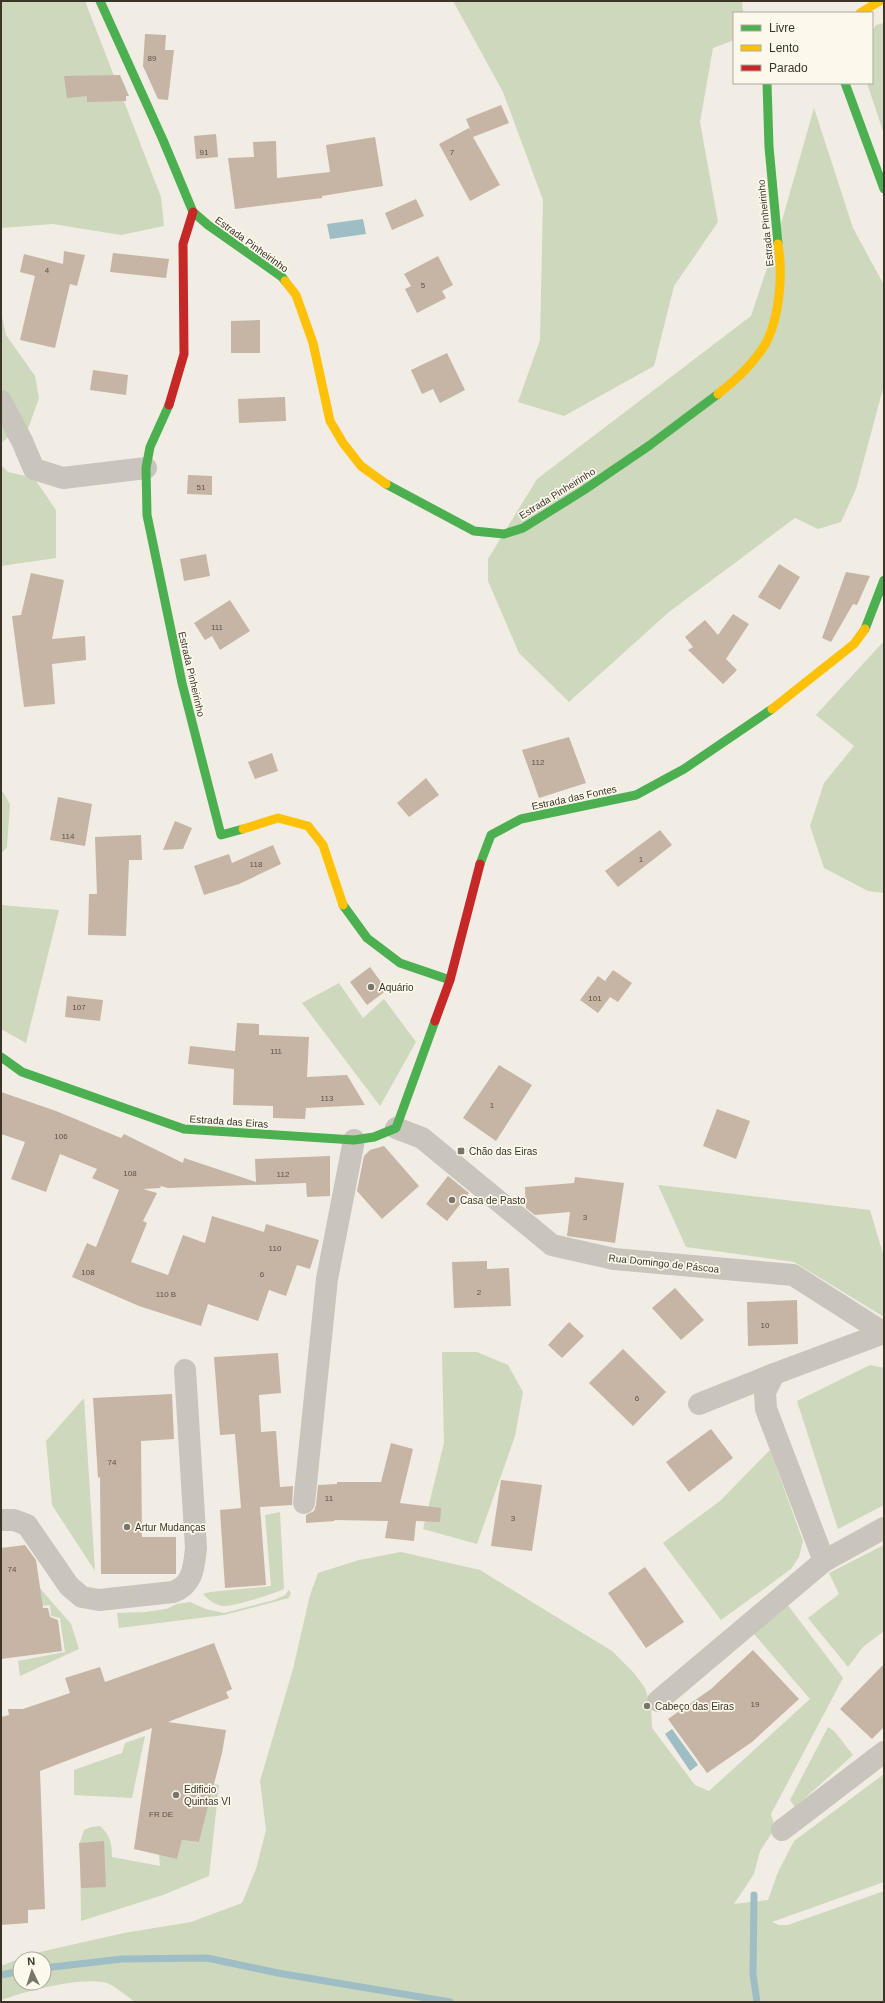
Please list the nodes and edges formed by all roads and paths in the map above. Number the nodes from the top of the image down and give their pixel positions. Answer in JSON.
{"nodes":[{"id":1,"x":100,"y":1,"type":"edge"},
{"id":2,"x":880,"y":1,"type":"edge"},
{"id":3,"x":862,"y":12,"type":"edge"},
{"id":4,"x":767,"y":84,"type":"edge"},
{"id":5,"x":845,"y":84,"type":"edge"},
{"id":6,"x":884,"y":189,"type":"edge"},
{"id":7,"x":193,"y":212,"type":"junction"},
{"id":8,"x":1,"y":401,"type":"edge"},
{"id":9,"x":146,"y":468,"type":"junction"},
{"id":10,"x":884,"y":580,"type":"edge"},
{"id":11,"x":450,"y":980,"type":"junction"},
{"id":12,"x":1,"y":1057,"type":"edge"},
{"id":13,"x":396,"y":1128,"type":"junction"},
{"id":14,"x":354,"y":1140,"type":"junction"},
{"id":15,"x":884,"y":1333,"type":"edge"},
{"id":16,"x":185,"y":1370,"type":"dead end"},
{"id":17,"x":774,"y":1374,"type":"junction"},
{"id":18,"x":699,"y":1404,"type":"dead end"},
{"id":19,"x":304,"y":1503,"type":"dead end"},
{"id":20,"x":1,"y":1520,"type":"edge"},
{"id":21,"x":884,"y":1528,"type":"edge"},
{"id":22,"x":824,"y":1560,"type":"junction"},
{"id":23,"x":658,"y":1701,"type":"dead end"},
{"id":24,"x":884,"y":1752,"type":"edge"},
{"id":25,"x":782,"y":1830,"type":"dead end"}],
"edges":[{"from":1,"to":7,"type":"street","name":"Estrada Pinheirinho"},
{"from":2,"to":3,"type":"street"},
{"from":4,"to":7,"type":"street","name":"Estrada Pinheirinho"},
{"from":5,"to":6,"type":"street"},
{"from":7,"to":9,"type":"street","name":"Estrada Pinheirinho"},
{"from":8,"to":9,"type":"street"},
{"from":9,"to":11,"type":"street","name":"Estrada Pinheirinho"},
{"from":10,"to":11,"type":"street","name":"Estrada das Fontes"},
{"from":11,"to":13,"type":"street","name":"Estrada das Fontes"},
{"from":12,"to":14,"type":"street","name":"Estrada das Eiras"},
{"from":13,"to":14,"type":"street","name":"Estrada das Eiras"},
{"from":13,"to":15,"type":"street","name":"Rua Domingo de Páscoa"},
{"from":14,"to":19,"type":"street"},
{"from":15,"to":17,"type":"street"},
{"from":16,"to":20,"type":"street"},
{"from":17,"to":18,"type":"street"},
{"from":17,"to":22,"type":"street"},
{"from":21,"to":22,"type":"street"},
{"from":22,"to":23,"type":"street"},
{"from":24,"to":25,"type":"street"}]}
